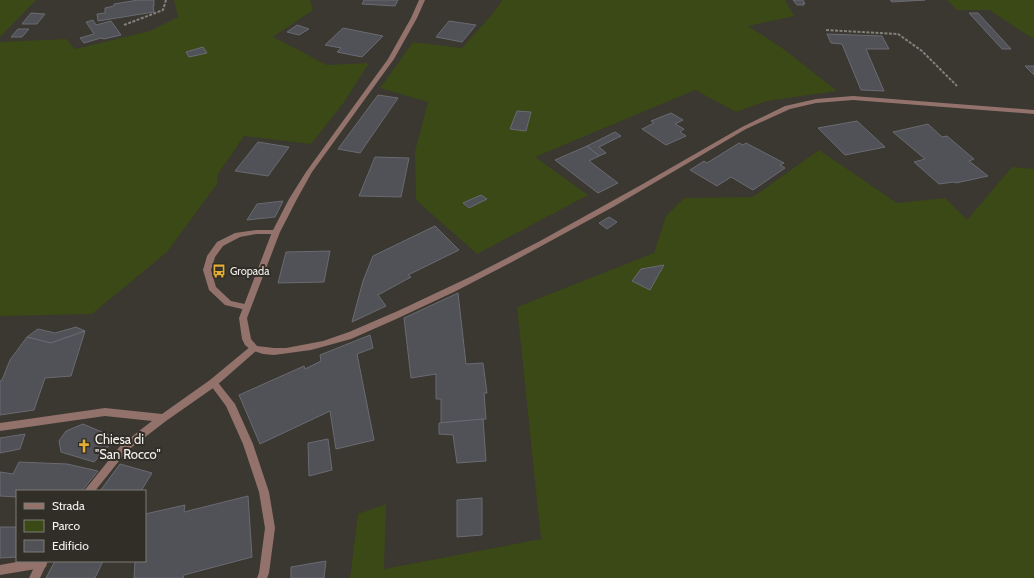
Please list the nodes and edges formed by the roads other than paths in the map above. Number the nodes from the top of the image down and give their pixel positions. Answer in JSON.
{"nodes":[{"id":1,"x":422,"y":0,"type":"edge"},
{"id":2,"x":1034,"y":112,"type":"edge"},
{"id":3,"x":276,"y":232,"type":"junction"},
{"id":4,"x":246,"y":308,"type":"junction"},
{"id":5,"x":254,"y":348,"type":"junction"},
{"id":6,"x":213,"y":383,"type":"junction"},
{"id":7,"x":163,"y":418,"type":"junction"},
{"id":8,"x":0,"y":427,"type":"edge"},
{"id":9,"x":91,"y":490,"type":"edge"},
{"id":10,"x":43,"y":562,"type":"edge"},
{"id":11,"x":0,"y":570,"type":"edge"},
{"id":12,"x":34,"y":578,"type":"edge"},
{"id":13,"x":262,"y":578,"type":"edge"}],
"edges":[{"from":1,"to":3,"type":"street"},
{"from":2,"to":5,"type":"street"},
{"from":3,"to":4,"type":"street"},
{"from":3,"to":4,"type":"street"},
{"from":4,"to":5,"type":"street"},
{"from":5,"to":6,"type":"street"},
{"from":6,"to":7,"type":"street"},
{"from":6,"to":13,"type":"street"},
{"from":7,"to":8,"type":"street"},
{"from":7,"to":9,"type":"street"},
{"from":10,"to":11,"type":"street"},
{"from":10,"to":12,"type":"street"}]}
